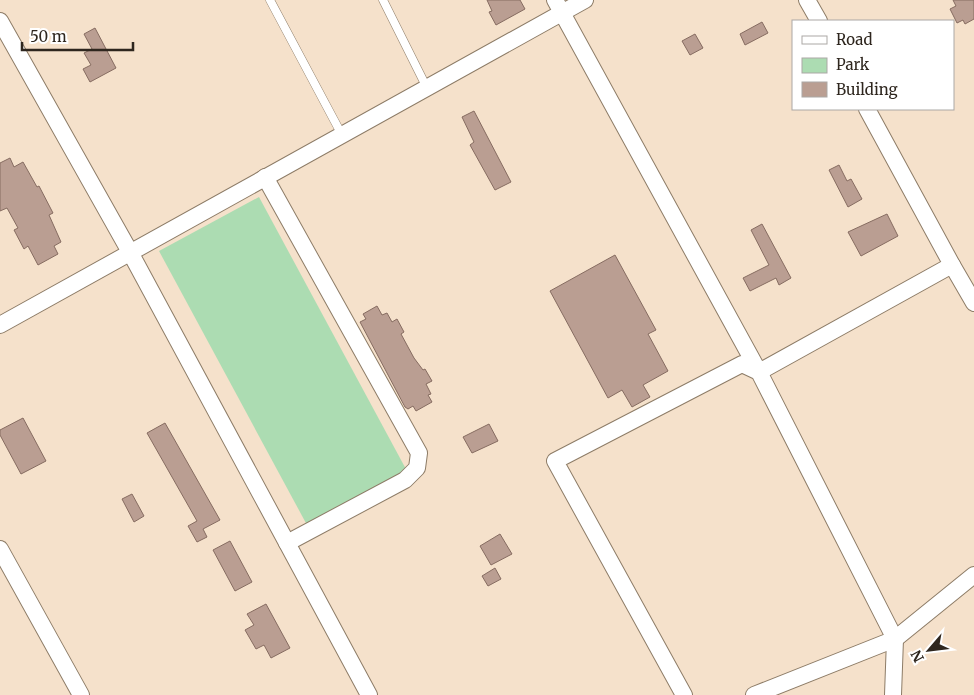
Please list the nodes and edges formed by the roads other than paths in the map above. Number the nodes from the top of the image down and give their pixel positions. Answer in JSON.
{"nodes":[{"id":1,"x":270,"y":0,"type":"edge"},
{"id":2,"x":383,"y":0,"type":"edge"},
{"id":3,"x":585,"y":0,"type":"edge"},
{"id":4,"x":807,"y":0,"type":"edge"},
{"id":5,"x":558,"y":6,"type":"edge"},
{"id":6,"x":818,"y":20,"type":"edge"},
{"id":7,"x":0,"y":21,"type":"edge"},
{"id":8,"x":427,"y":88,"type":"junction"},
{"id":9,"x":868,"y":110,"type":"edge"},
{"id":10,"x":342,"y":135,"type":"junction"},
{"id":11,"x":265,"y":177,"type":"junction"},
{"id":12,"x":130,"y":252,"type":"junction"},
{"id":13,"x":952,"y":265,"type":"junction"},
{"id":14,"x":974,"y":303,"type":"edge"},
{"id":15,"x":0,"y":325,"type":"edge"},
{"id":16,"x":759,"y":372,"type":"junction"},
{"id":17,"x":287,"y":542,"type":"junction"},
{"id":18,"x":0,"y":549,"type":"edge"},
{"id":19,"x":974,"y":575,"type":"edge"},
{"id":20,"x":895,"y":639,"type":"junction"},
{"id":21,"x":81,"y":695,"type":"edge"},
{"id":22,"x":370,"y":695,"type":"edge"},
{"id":23,"x":684,"y":695,"type":"edge"},
{"id":24,"x":754,"y":695,"type":"edge"},
{"id":25,"x":893,"y":695,"type":"edge"}],
"edges":[{"from":1,"to":10,"type":"lane"},
{"from":2,"to":8,"type":"lane"},
{"from":3,"to":5,"type":"street"},
{"from":4,"to":6,"type":"street"},
{"from":5,"to":8,"type":"street"},
{"from":5,"to":16,"type":"street"},
{"from":7,"to":12,"type":"street"},
{"from":8,"to":10,"type":"street"},
{"from":9,"to":13,"type":"street"},
{"from":10,"to":11,"type":"street"},
{"from":11,"to":12,"type":"street"},
{"from":11,"to":17,"type":"street"},
{"from":12,"to":15,"type":"street"},
{"from":12,"to":17,"type":"street"},
{"from":13,"to":14,"type":"street"},
{"from":13,"to":16,"type":"street"},
{"from":16,"to":20,"type":"street"},
{"from":16,"to":23,"type":"street"},
{"from":17,"to":22,"type":"street"},
{"from":18,"to":21,"type":"street"},
{"from":19,"to":20,"type":"street"},
{"from":20,"to":24,"type":"street"},
{"from":20,"to":25,"type":"street"}]}
